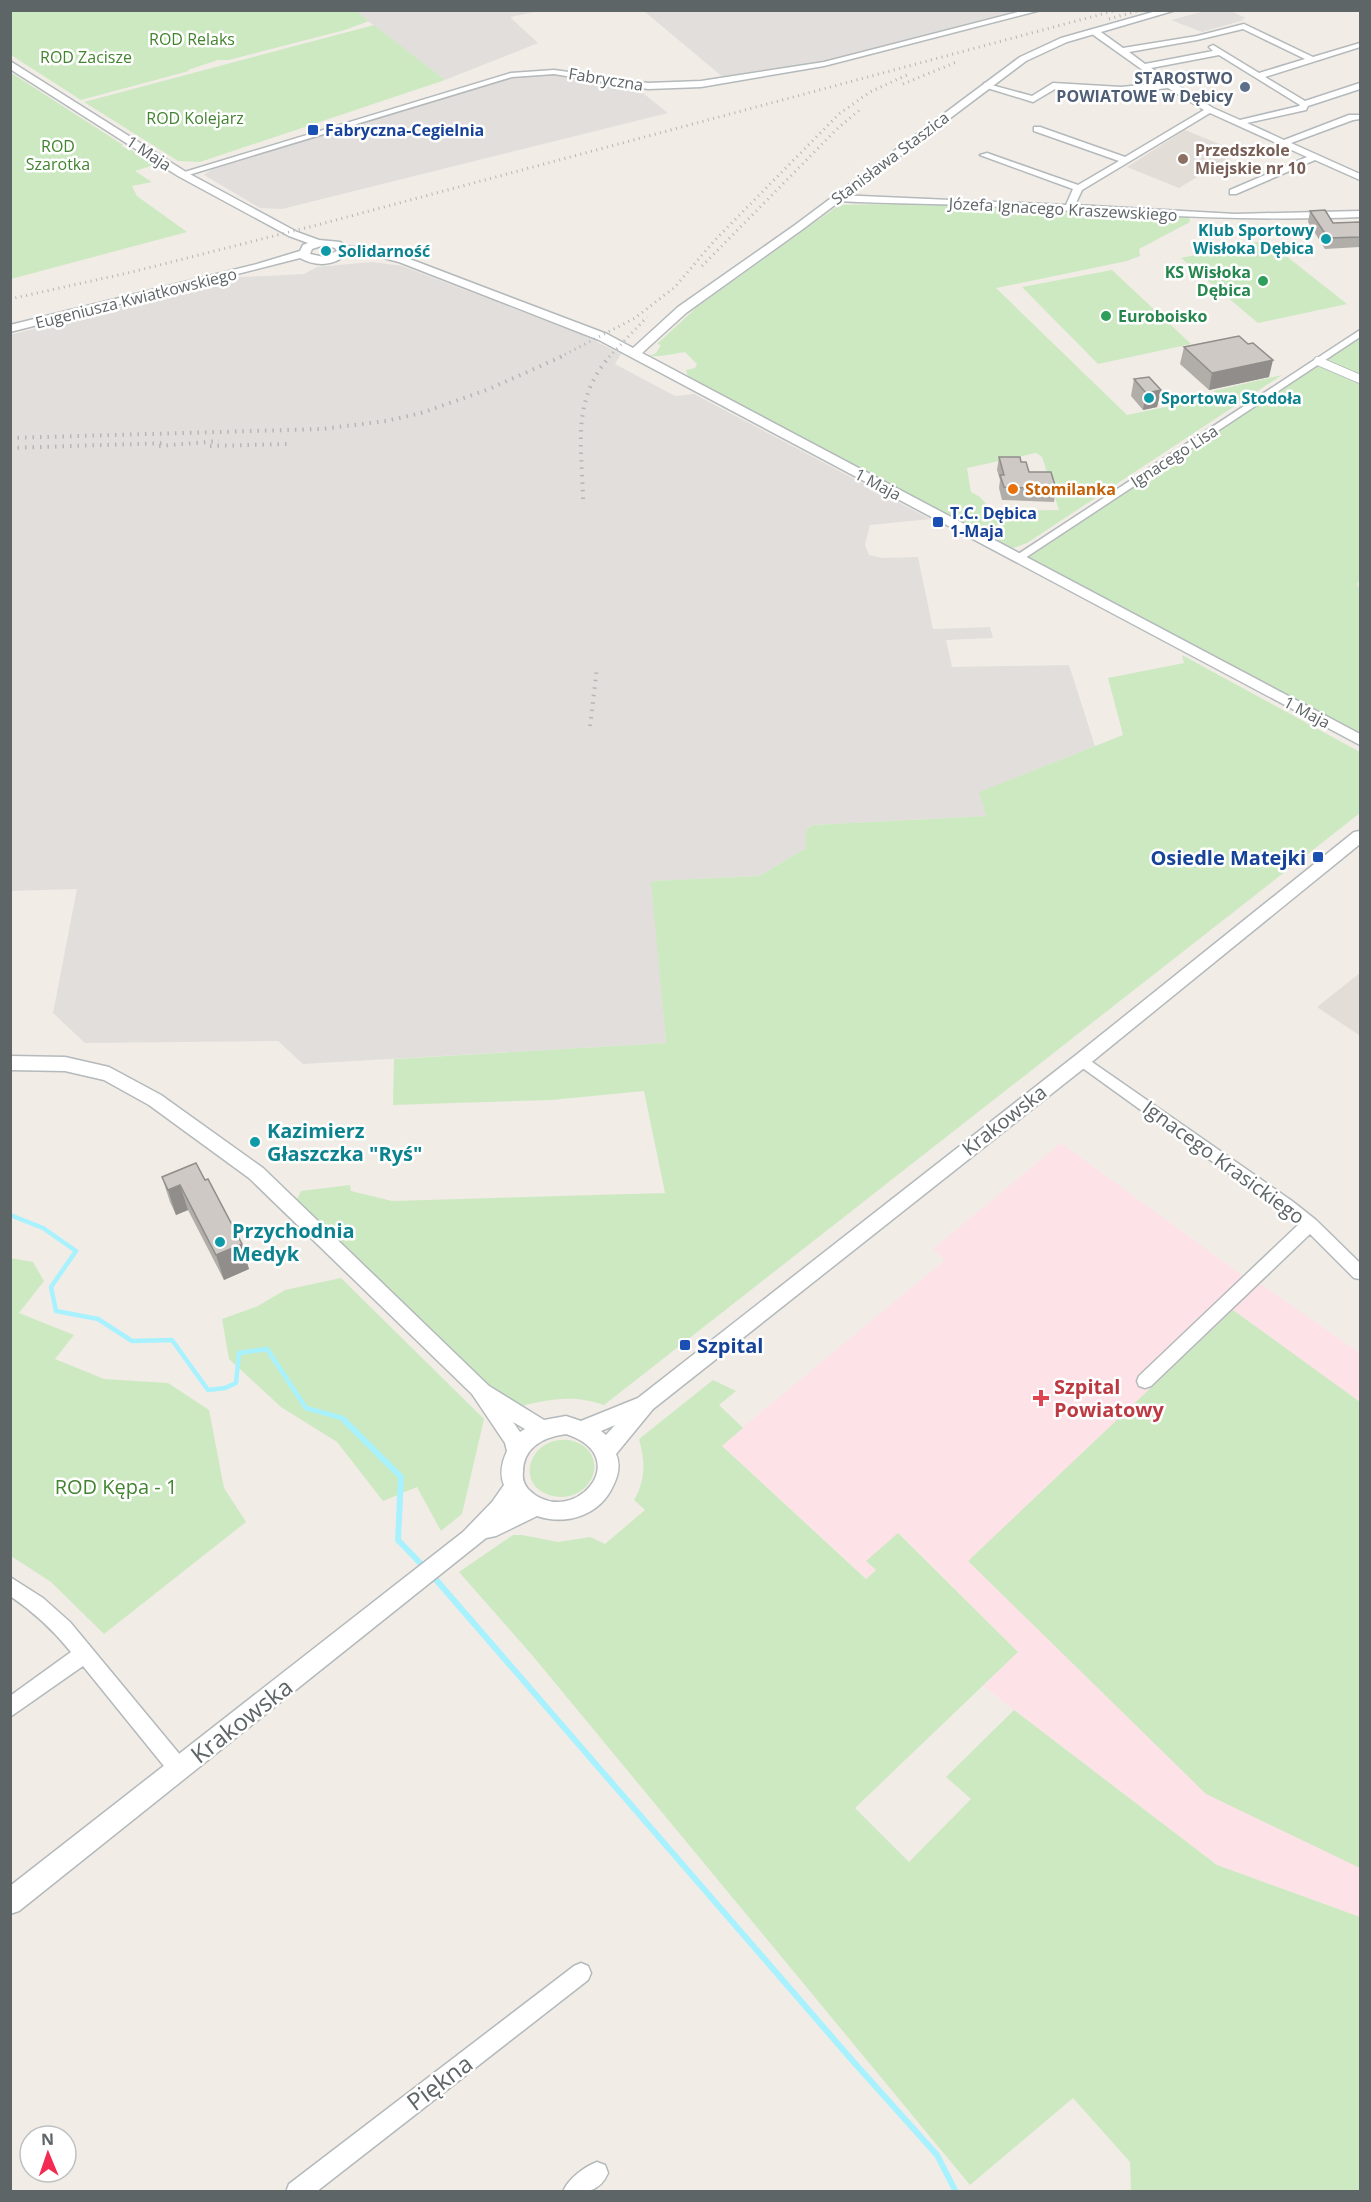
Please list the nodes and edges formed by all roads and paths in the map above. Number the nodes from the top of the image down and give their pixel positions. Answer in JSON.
{"nodes":[{"id":1,"x":1037,"y":10,"type":"edge"},
{"id":2,"x":1172,"y":10,"type":"edge"},
{"id":3,"x":1095,"y":32,"type":"junction"},
{"id":4,"x":1197,"y":38,"type":"junction"},
{"id":5,"x":1360,"y":45,"type":"edge"},
{"id":6,"x":1122,"y":51,"type":"junction"},
{"id":7,"x":1220,"y":52,"type":"junction"},
{"id":8,"x":1312,"y":58,"type":"junction"},
{"id":9,"x":10,"y":64,"type":"edge"},
{"id":10,"x":1143,"y":67,"type":"junction"},
{"id":11,"x":1258,"y":76,"type":"junction"},
{"id":12,"x":987,"y":85,"type":"junction"},
{"id":13,"x":1169,"y":85,"type":"junction"},
{"id":14,"x":1360,"y":86,"type":"edge"},
{"id":15,"x":1304,"y":104,"type":"junction"},
{"id":16,"x":1210,"y":110,"type":"junction"},
{"id":17,"x":1360,"y":117,"type":"edge"},
{"id":18,"x":1238,"y":123,"type":"junction"},
{"id":19,"x":1037,"y":129,"type":"dead end"},
{"id":20,"x":1283,"y":143,"type":"junction"},
{"id":21,"x":984,"y":155,"type":"dead end"},
{"id":22,"x":1314,"y":157,"type":"junction"},
{"id":23,"x":1125,"y":160,"type":"junction"},
{"id":24,"x":182,"y":174,"type":"junction"},
{"id":25,"x":1360,"y":177,"type":"edge"},
{"id":26,"x":1079,"y":188,"type":"junction"},
{"id":27,"x":1233,"y":192,"type":"dead end"},
{"id":28,"x":838,"y":198,"type":"junction"},
{"id":29,"x":1070,"y":207,"type":"junction"},
{"id":30,"x":1360,"y":214,"type":"edge"},
{"id":31,"x":309,"y":250,"type":"junction"},
{"id":32,"x":342,"y":252,"type":"junction"},
{"id":33,"x":10,"y":329,"type":"edge"},
{"id":34,"x":1360,"y":333,"type":"edge"},
{"id":35,"x":633,"y":353,"type":"junction"},
{"id":36,"x":1318,"y":361,"type":"junction"},
{"id":37,"x":1360,"y":380,"type":"edge"},
{"id":38,"x":1018,"y":558,"type":"junction"},
{"id":39,"x":1360,"y":740,"type":"edge"},
{"id":40,"x":1360,"y":836,"type":"edge"},
{"id":41,"x":1082,"y":1060,"type":"junction"},
{"id":42,"x":10,"y":1063,"type":"edge"},
{"id":43,"x":1310,"y":1224,"type":"junction"},
{"id":44,"x":1360,"y":1273,"type":"edge"},
{"id":45,"x":1145,"y":1381,"type":"dead end"},
{"id":46,"x":479,"y":1388,"type":"junction"},
{"id":47,"x":646,"y":1403,"type":"junction"},
{"id":48,"x":583,"y":1429,"type":"junction"},
{"id":49,"x":541,"y":1430,"type":"junction"},
{"id":50,"x":517,"y":1450,"type":"junction"},
{"id":51,"x":606,"y":1451,"type":"junction"},
{"id":52,"x":515,"y":1486,"type":"junction"},
{"id":53,"x":536,"y":1506,"type":"junction"},
{"id":54,"x":471,"y":1539,"type":"junction"},
{"id":55,"x":10,"y":1585,"type":"edge"},
{"id":56,"x":84,"y":1654,"type":"junction"},
{"id":57,"x":10,"y":1708,"type":"edge"},
{"id":58,"x":179,"y":1769,"type":"junction"},
{"id":59,"x":10,"y":1902,"type":"edge"},
{"id":60,"x":581,"y":1973,"type":"dead end"},
{"id":61,"x":597,"y":2173,"type":"dead end"},
{"id":62,"x":297,"y":2192,"type":"edge"},
{"id":63,"x":574,"y":2192,"type":"edge"}],
"edges":[{"from":1,"to":24,"type":"street","name":"Fabryczna"},
{"from":2,"to":3,"type":"street","name":"Stanisława Staszica"},
{"from":3,"to":6,"type":"street"},
{"from":3,"to":12,"type":"street","name":"Stanisława Staszica"},
{"from":4,"to":6,"type":"street"},
{"from":4,"to":7,"type":"street"},
{"from":4,"to":8,"type":"street"},
{"from":5,"to":8,"type":"street"},
{"from":6,"to":10,"type":"street"},
{"from":7,"to":10,"type":"street"},
{"from":7,"to":11,"type":"street"},
{"from":8,"to":11,"type":"street"},
{"from":9,"to":24,"type":"street","name":"1 Maja"},
{"from":10,"to":13,"type":"street"},
{"from":11,"to":15,"type":"street"},
{"from":12,"to":13,"type":"street"},
{"from":12,"to":28,"type":"street","name":"Stanisława Staszica"},
{"from":13,"to":16,"type":"street"},
{"from":14,"to":15,"type":"street"},
{"from":15,"to":18,"type":"street"},
{"from":16,"to":18,"type":"street"},
{"from":16,"to":23,"type":"street"},
{"from":17,"to":20,"type":"street"},
{"from":18,"to":20,"type":"street"},
{"from":19,"to":23,"type":"street"},
{"from":20,"to":22,"type":"street"},
{"from":21,"to":26,"type":"street"},
{"from":22,"to":25,"type":"street"},
{"from":22,"to":27,"type":"street"},
{"from":23,"to":26,"type":"street"},
{"from":24,"to":31,"type":"street","name":"1 Maja"},
{"from":26,"to":29,"type":"street"},
{"from":28,"to":29,"type":"street","name":"Józefa Ignacego Kraszewskiego"},
{"from":28,"to":35,"type":"street","name":"Stanisława Staszica"},
{"from":29,"to":30,"type":"street","name":"Józefa Ignacego Kraszewskiego"},
{"from":31,"to":32,"type":"street"},
{"from":31,"to":32,"type":"street","name":"Eugeniusza Kwiatkowskiego"},
{"from":31,"to":33,"type":"street","name":"Eugeniusza Kwiatkowskiego"},
{"from":32,"to":35,"type":"street","name":"1 Maja"},
{"from":34,"to":36,"type":"street","name":"Ignacego Lisa"},
{"from":35,"to":38,"type":"street","name":"1 Maja"},
{"from":36,"to":37,"type":"street"},
{"from":36,"to":38,"type":"street","name":"Ignacego Lisa"},
{"from":38,"to":39,"type":"street","name":"1 Maja"},
{"from":40,"to":41,"type":"street","name":"Krakowska"},
{"from":41,"to":43,"type":"street","name":"Ignacego Krasickiego"},
{"from":41,"to":47,"type":"street","name":"Krakowska"},
{"from":42,"to":46,"type":"street"},
{"from":43,"to":44,"type":"street","name":"Ignacego Krasickiego"},
{"from":43,"to":45,"type":"street"},
{"from":46,"to":49,"type":"street"},
{"from":46,"to":50,"type":"street"},
{"from":47,"to":48,"type":"street","name":"Krakowska"},
{"from":47,"to":51,"type":"street","name":"Krakowska"},
{"from":48,"to":49,"type":"street"},
{"from":48,"to":51,"type":"street"},
{"from":49,"to":50,"type":"street"},
{"from":50,"to":52,"type":"street"},
{"from":51,"to":53,"type":"street"},
{"from":52,"to":53,"type":"street"},
{"from":52,"to":54,"type":"street","name":"Krakowska"},
{"from":53,"to":54,"type":"street","name":"Krakowska"},
{"from":54,"to":58,"type":"street","name":"Krakowska"},
{"from":55,"to":56,"type":"street"},
{"from":56,"to":57,"type":"street"},
{"from":56,"to":58,"type":"street"},
{"from":58,"to":59,"type":"street","name":"Krakowska"},
{"from":60,"to":62,"type":"street","name":"Piękna"},
{"from":61,"to":63,"type":"street"}]}
